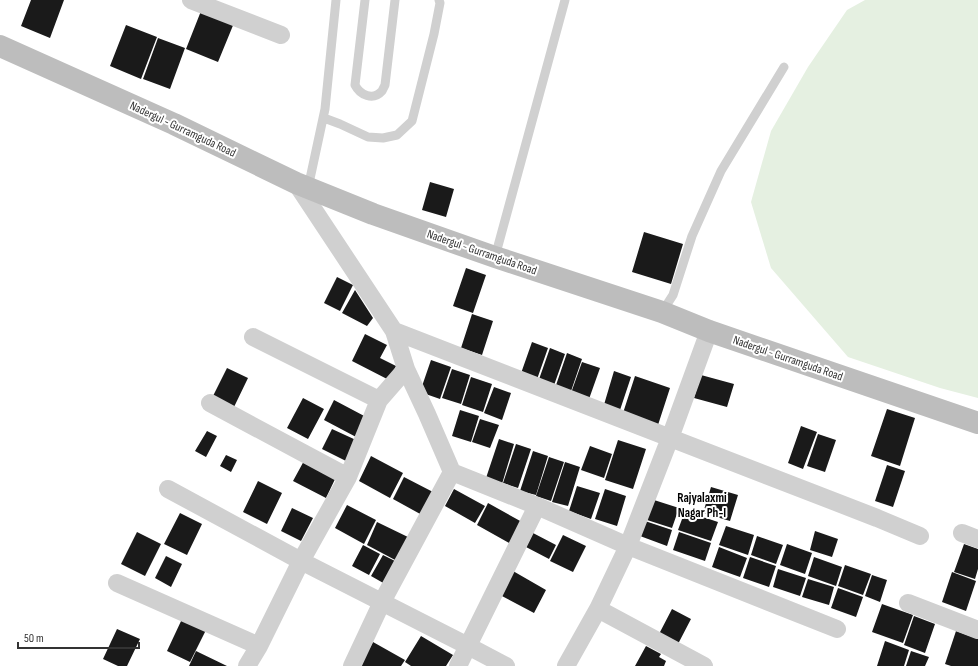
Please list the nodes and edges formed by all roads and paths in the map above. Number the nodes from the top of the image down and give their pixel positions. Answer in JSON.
{"nodes":[{"id":1,"x":191,"y":0,"type":"edge"},
{"id":2,"x":336,"y":0,"type":"edge"},
{"id":3,"x":365,"y":0,"type":"edge"},
{"id":4,"x":395,"y":0,"type":"edge"},
{"id":5,"x":439,"y":0,"type":"edge"},
{"id":6,"x":566,"y":0,"type":"edge"},
{"id":7,"x":281,"y":35,"type":"dead end"},
{"id":8,"x":0,"y":46,"type":"edge"},
{"id":9,"x":784,"y":67,"type":"dead end"},
{"id":10,"x":324,"y":118,"type":"junction"},
{"id":11,"x":302,"y":186,"type":"junction"},
{"id":12,"x":495,"y":257,"type":"junction"},
{"id":13,"x":662,"y":312,"type":"junction"},
{"id":14,"x":394,"y":331,"type":"junction"},
{"id":15,"x":709,"y":331,"type":"junction"},
{"id":16,"x":253,"y":337,"type":"dead end"},
{"id":17,"x":406,"y":369,"type":"junction"},
{"id":18,"x":379,"y":400,"type":"junction"},
{"id":19,"x":210,"y":403,"type":"dead end"},
{"id":20,"x":978,"y":423,"type":"edge"},
{"id":21,"x":670,"y":438,"type":"junction"},
{"id":22,"x":452,"y":472,"type":"junction"},
{"id":23,"x":348,"y":477,"type":"junction"},
{"id":24,"x":168,"y":489,"type":"dead end"},
{"id":25,"x":537,"y":506,"type":"junction"},
{"id":26,"x":920,"y":536,"type":"dead end"},
{"id":27,"x":628,"y":546,"type":"junction"},
{"id":28,"x":301,"y":561,"type":"junction"},
{"id":29,"x":117,"y":583,"type":"dead end"},
{"id":30,"x":382,"y":602,"type":"junction"},
{"id":31,"x":908,"y":603,"type":"dead end"},
{"id":32,"x":598,"y":609,"type":"junction"},
{"id":33,"x":837,"y":629,"type":"dead end"},
{"id":34,"x":978,"y":630,"type":"edge"},
{"id":35,"x":258,"y":646,"type":"junction"},
{"id":36,"x":468,"y":646,"type":"junction"},
{"id":37,"x":247,"y":666,"type":"edge"},
{"id":38,"x":352,"y":666,"type":"edge"},
{"id":39,"x":458,"y":666,"type":"edge"},
{"id":40,"x":506,"y":666,"type":"edge"},
{"id":41,"x":566,"y":666,"type":"edge"},
{"id":42,"x":704,"y":666,"type":"edge"}],
"edges":[{"from":1,"to":7,"type":"street"},
{"from":2,"to":10,"type":"lane"},
{"from":3,"to":4,"type":"lane"},
{"from":5,"to":10,"type":"lane"},
{"from":6,"to":12,"type":"lane"},
{"from":8,"to":11,"type":"main road","name":"Nadergul - Gurramguda Road"},
{"from":9,"to":13,"type":"lane"},
{"from":10,"to":11,"type":"lane"},
{"from":11,"to":12,"type":"main road","name":"Nadergul - Gurramguda Road"},
{"from":11,"to":14,"type":"street"},
{"from":12,"to":13,"type":"main road","name":"Nadergul - Gurramguda Road"},
{"from":13,"to":15,"type":"main road","name":"Nadergul - Gurramguda Road"},
{"from":14,"to":17,"type":"street"},
{"from":14,"to":21,"type":"street"},
{"from":15,"to":20,"type":"main road","name":"Nadergul - Gurramguda Road"},
{"from":15,"to":21,"type":"street"},
{"from":16,"to":18,"type":"street"},
{"from":17,"to":18,"type":"street"},
{"from":17,"to":22,"type":"street"},
{"from":18,"to":23,"type":"street"},
{"from":19,"to":23,"type":"street"},
{"from":21,"to":26,"type":"street"},
{"from":21,"to":27,"type":"street"},
{"from":22,"to":25,"type":"street"},
{"from":22,"to":30,"type":"street"},
{"from":23,"to":28,"type":"street"},
{"from":24,"to":28,"type":"street"},
{"from":25,"to":27,"type":"street"},
{"from":25,"to":36,"type":"street"},
{"from":27,"to":32,"type":"street"},
{"from":27,"to":33,"type":"street"},
{"from":28,"to":30,"type":"street"},
{"from":28,"to":35,"type":"street"},
{"from":29,"to":35,"type":"street"},
{"from":30,"to":36,"type":"street"},
{"from":30,"to":38,"type":"street"},
{"from":31,"to":34,"type":"street"},
{"from":32,"to":41,"type":"street"},
{"from":32,"to":42,"type":"street"},
{"from":35,"to":37,"type":"street"},
{"from":36,"to":39,"type":"street"},
{"from":36,"to":40,"type":"street"}]}
